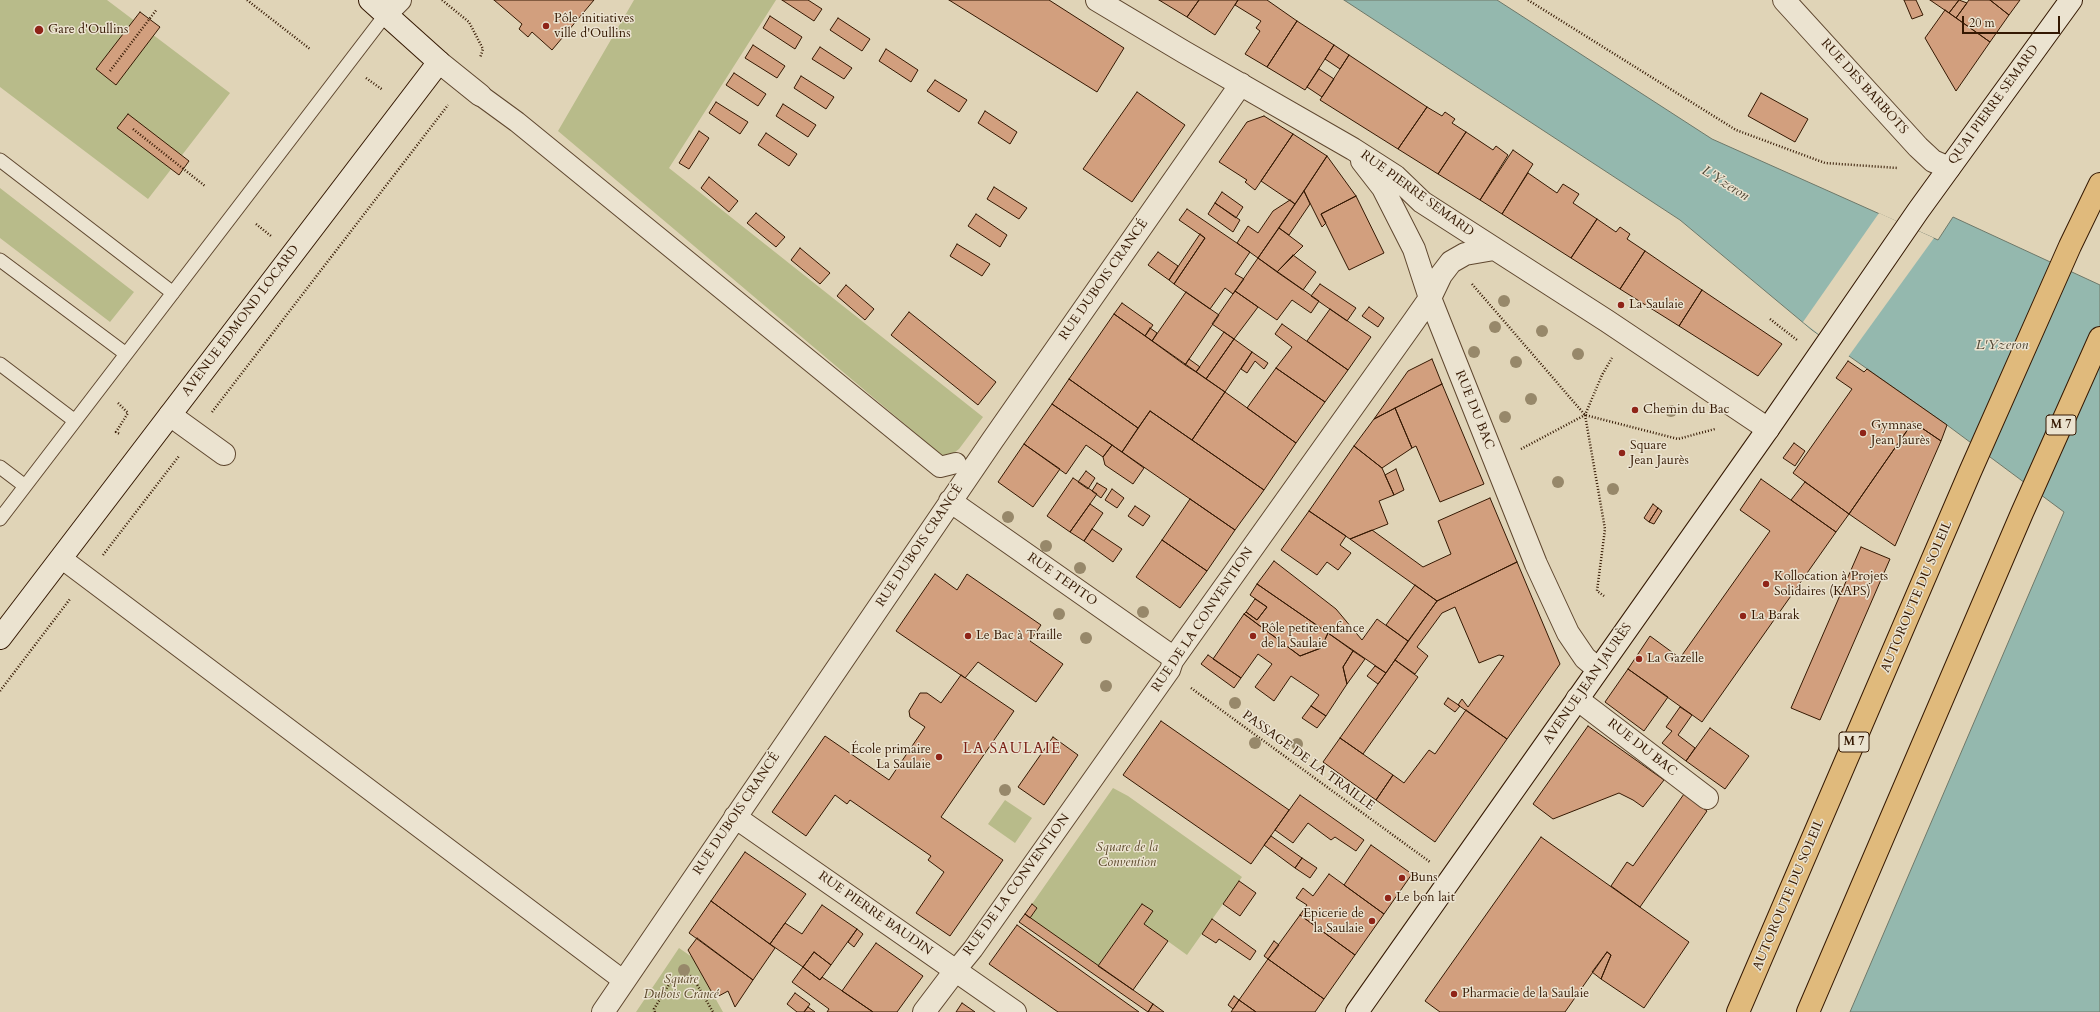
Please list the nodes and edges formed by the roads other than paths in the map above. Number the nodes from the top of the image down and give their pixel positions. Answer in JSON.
{"nodes":[{"id":1,"x":370,"y":0,"type":"edge"},
{"id":2,"x":1097,"y":0,"type":"edge"},
{"id":3,"x":1784,"y":0,"type":"edge"},
{"id":4,"x":2071,"y":0,"type":"edge"},
{"id":5,"x":393,"y":7,"type":"edge"},
{"id":6,"x":439,"y":62,"type":"junction"},
{"id":7,"x":1241,"y":84,"type":"junction"},
{"id":8,"x":480,"y":95,"type":"joint"},
{"id":9,"x":1353,"y":149,"type":"junction"},
{"id":10,"x":0,"y":160,"type":"edge"},
{"id":11,"x":1949,"y":168,"type":"junction"},
{"id":12,"x":2100,"y":184,"type":"edge"},
{"id":13,"x":1494,"y":249,"type":"junction"},
{"id":14,"x":0,"y":260,"type":"edge"},
{"id":15,"x":173,"y":293,"type":"junction"},
{"id":16,"x":1430,"y":298,"type":"junction"},
{"id":17,"x":2100,"y":338,"type":"edge"},
{"id":18,"x":1823,"y":349,"type":"joint"},
{"id":19,"x":126,"y":354,"type":"junction"},
{"id":20,"x":0,"y":364,"type":"edge"},
{"id":21,"x":170,"y":415,"type":"junction"},
{"id":22,"x":74,"y":422,"type":"junction"},
{"id":23,"x":1768,"y":429,"type":"junction"},
{"id":24,"x":224,"y":454,"type":"dead end"},
{"id":25,"x":956,"y":463,"type":"dead end"},
{"id":26,"x":0,"y":467,"type":"edge"},
{"id":27,"x":25,"y":486,"type":"junction"},
{"id":28,"x":950,"y":501,"type":"junction"},
{"id":29,"x":0,"y":519,"type":"edge"},
{"id":30,"x":61,"y":558,"type":"junction"},
{"id":31,"x":0,"y":638,"type":"edge"},
{"id":32,"x":1174,"y":658,"type":"junction"},
{"id":33,"x":1598,"y":669,"type":"junction"},
{"id":34,"x":1577,"y":699,"type":"junction"},
{"id":35,"x":1707,"y":798,"type":"dead end"},
{"id":36,"x":735,"y":817,"type":"junction"},
{"id":37,"x":955,"y":971,"type":"junction"},
{"id":38,"x":624,"y":981,"type":"junction"},
{"id":39,"x":603,"y":1012,"type":"edge"},
{"id":40,"x":924,"y":1012,"type":"edge"},
{"id":41,"x":1015,"y":1012,"type":"edge"},
{"id":42,"x":1357,"y":1012,"type":"edge"},
{"id":43,"x":1738,"y":1012,"type":"edge"},
{"id":44,"x":1808,"y":1012,"type":"edge"}],
"edges":[{"from":1,"to":5,"type":"street"},
{"from":2,"to":7,"type":"street","name":"RUE PIERRE SEMARD"},
{"from":3,"to":11,"type":"street","name":"RUE DES BARBOTS"},
{"from":4,"to":11,"type":"street","name":"QUAI PIERRE SEMARD"},
{"from":5,"to":6,"type":"street"},
{"from":5,"to":15,"type":"lane"},
{"from":6,"to":8,"type":"street"},
{"from":6,"to":21,"type":"street","name":"AVENUE EDMOND LOCARD"},
{"from":7,"to":9,"type":"street","name":"RUE PIERRE SEMARD"},
{"from":7,"to":28,"type":"street","name":"RUE DUBOIS CRANCÉ"},
{"from":8,"to":25,"type":"street"},
{"from":9,"to":13,"type":"street","name":"RUE PIERRE SEMARD"},
{"from":9,"to":16,"type":"street","name":"RUE DU BAC"},
{"from":10,"to":15,"type":"lane"},
{"from":11,"to":18,"type":"street","name":"QUAI PIERRE SEMARD"},
{"from":12,"to":43,"type":"highway","name":"AUTOROUTE DU SOLEIL","number":"M 7"},
{"from":13,"to":16,"type":"street","name":"RUE DE LA CONVENTION"},
{"from":13,"to":23,"type":"street","name":"RUE PIERRE SEMARD"},
{"from":14,"to":19,"type":"lane"},
{"from":15,"to":19,"type":"lane"},
{"from":16,"to":32,"type":"street","name":"RUE DE LA CONVENTION"},
{"from":16,"to":33,"type":"street","name":"RUE DU BAC"},
{"from":17,"to":44,"type":"highway","number":"M 7"},
{"from":18,"to":23,"type":"street","name":"AVENUE JEAN JAURÈS"},
{"from":19,"to":22,"type":"lane"},
{"from":20,"to":22,"type":"lane"},
{"from":21,"to":24,"type":"street"},
{"from":21,"to":30,"type":"street","name":"AVENUE EDMOND LOCARD"},
{"from":22,"to":27,"type":"lane"},
{"from":23,"to":33,"type":"street","name":"AVENUE JEAN JAURÈS"},
{"from":26,"to":27,"type":"lane"},
{"from":27,"to":29,"type":"lane"},
{"from":28,"to":32,"type":"street","name":"RUE TEPITO"},
{"from":28,"to":36,"type":"street","name":"RUE DUBOIS CRANCÉ"},
{"from":30,"to":31,"type":"street","name":"AVENUE EDMOND LOCARD"},
{"from":30,"to":38,"type":"street"},
{"from":32,"to":37,"type":"street","name":"RUE DE LA CONVENTION"},
{"from":33,"to":34,"type":"street","name":"AVENUE JEAN JAURÈS"},
{"from":34,"to":35,"type":"street","name":"RUE DU BAC"},
{"from":34,"to":42,"type":"street","name":"AVENUE JEAN JAURÈS"},
{"from":36,"to":37,"type":"street","name":"RUE PIERRE BAUDIN"},
{"from":36,"to":38,"type":"street","name":"RUE DUBOIS CRANCÉ"},
{"from":37,"to":40,"type":"street","name":"RUE DE LA CONVENTION"},
{"from":37,"to":41,"type":"street","name":"RUE PIERRE BAUDIN"},
{"from":38,"to":39,"type":"street","name":"RUE DUBOIS CRANCÉ"}]}
